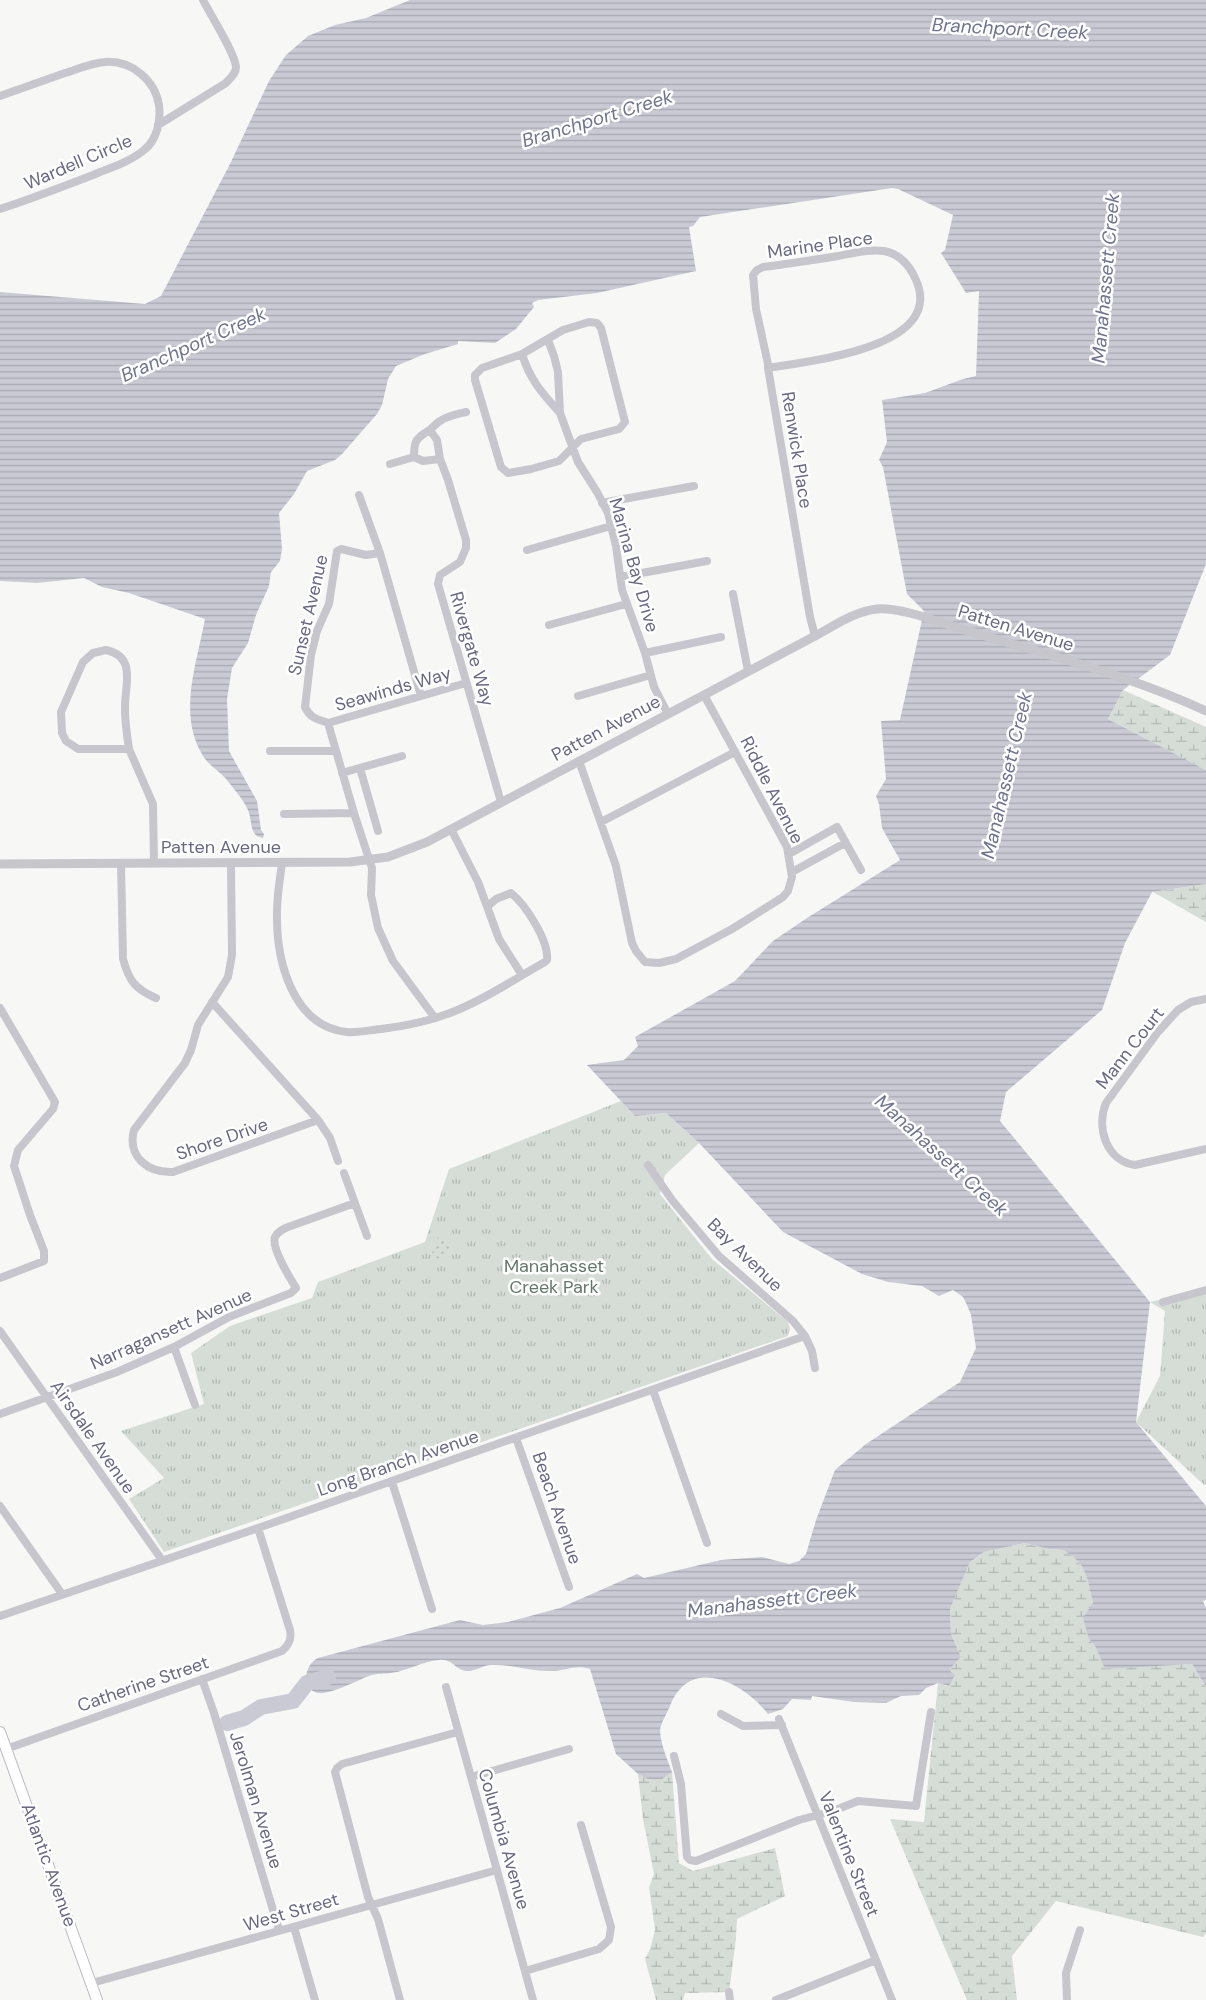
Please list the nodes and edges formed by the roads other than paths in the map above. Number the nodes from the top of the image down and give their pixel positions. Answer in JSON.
{"nodes":[{"id":1,"x":203,"y":0,"type":"edge"},
{"id":2,"x":0,"y":96,"type":"edge"},
{"id":3,"x":158,"y":125,"type":"junction"},
{"id":4,"x":0,"y":209,"type":"edge"},
{"id":5,"x":757,"y":270,"type":"joint"},
{"id":6,"x":548,"y":340,"type":"junction"},
{"id":7,"x":522,"y":354,"type":"junction"},
{"id":8,"x":768,"y":368,"type":"junction"},
{"id":9,"x":466,"y":412,"type":"dead end"},
{"id":10,"x":560,"y":413,"type":"junction"},
{"id":11,"x":430,"y":430,"type":"junction"},
{"id":12,"x":572,"y":448,"type":"junction"},
{"id":13,"x":414,"y":457,"type":"junction"},
{"id":14,"x":440,"y":459,"type":"junction"},
{"id":15,"x":390,"y":464,"type":"dead end"},
{"id":16,"x":694,"y":486,"type":"dead end"},
{"id":17,"x":360,"y":495,"type":"dead end"},
{"id":18,"x":602,"y":503,"type":"junction"},
{"id":19,"x":611,"y":526,"type":"junction"},
{"id":20,"x":527,"y":550,"type":"dead end"},
{"id":21,"x":380,"y":553,"type":"junction"},
{"id":22,"x":707,"y":561,"type":"dead end"},
{"id":23,"x":620,"y":577,"type":"junction"},
{"id":24,"x":733,"y":594,"type":"dead end"},
{"id":25,"x":626,"y":604,"type":"junction"},
{"id":26,"x":549,"y":625,"type":"dead end"},
{"id":27,"x":814,"y":636,"type":"junction"},
{"id":28,"x":720,"y":637,"type":"dead end"},
{"id":29,"x":645,"y":653,"type":"junction"},
{"id":30,"x":748,"y":671,"type":"junction"},
{"id":31,"x":651,"y":675,"type":"junction"},
{"id":32,"x":466,"y":683,"type":"junction"},
{"id":33,"x":704,"y":695,"type":"junction"},
{"id":34,"x":421,"y":696,"type":"junction"},
{"id":35,"x":578,"y":696,"type":"dead end"},
{"id":36,"x":1206,"y":711,"type":"edge"},
{"id":37,"x":668,"y":714,"type":"junction"},
{"id":38,"x":328,"y":723,"type":"junction"},
{"id":39,"x":129,"y":748,"type":"junction"},
{"id":40,"x":270,"y":751,"type":"dead end"},
{"id":41,"x":336,"y":751,"type":"junction"},
{"id":42,"x":735,"y":752,"type":"junction"},
{"id":43,"x":402,"y":756,"type":"dead end"},
{"id":44,"x":579,"y":761,"type":"junction"},
{"id":45,"x":360,"y":768,"type":"junction"},
{"id":46,"x":342,"y":773,"type":"junction"},
{"id":47,"x":502,"y":802,"type":"junction"},
{"id":48,"x":354,"y":813,"type":"junction"},
{"id":49,"x":284,"y":814,"type":"dead end"},
{"id":50,"x":601,"y":822,"type":"junction"},
{"id":51,"x":451,"y":829,"type":"junction"},
{"id":52,"x":378,"y":831,"type":"dead end"},
{"id":53,"x":845,"y":843,"type":"junction"},
{"id":54,"x":789,"y":854,"type":"junction"},
{"id":55,"x":370,"y":858,"type":"junction"},
{"id":56,"x":154,"y":863,"type":"junction"},
{"id":57,"x":231,"y":863,"type":"junction"},
{"id":58,"x":282,"y":863,"type":"junction"},
{"id":59,"x":0,"y":864,"type":"edge"},
{"id":60,"x":121,"y":864,"type":"junction"},
{"id":61,"x":861,"y":870,"type":"dead end"},
{"id":62,"x":792,"y":872,"type":"junction"},
{"id":63,"x":488,"y":906,"type":"junction"},
{"id":64,"x":522,"y":975,"type":"junction"},
{"id":65,"x":156,"y":998,"type":"dead end"},
{"id":66,"x":1206,"y":999,"type":"edge"},
{"id":67,"x":212,"y":1002,"type":"junction"},
{"id":68,"x":0,"y":1008,"type":"edge"},
{"id":69,"x":435,"y":1018,"type":"junction"},
{"id":70,"x":318,"y":1120,"type":"junction"},
{"id":71,"x":1206,"y":1149,"type":"edge"},
{"id":72,"x":338,"y":1161,"type":"dead end"},
{"id":73,"x":648,"y":1165,"type":"dead end"},
{"id":74,"x":344,"y":1173,"type":"dead end"},
{"id":75,"x":355,"y":1203,"type":"junction"},
{"id":76,"x":367,"y":1236,"type":"dead end"},
{"id":77,"x":0,"y":1278,"type":"edge"},
{"id":78,"x":1206,"y":1290,"type":"edge"},
{"id":79,"x":1164,"y":1302,"type":"dead end"},
{"id":80,"x":0,"y":1331,"type":"edge"},
{"id":81,"x":805,"y":1336,"type":"junction"},
{"id":82,"x":174,"y":1347,"type":"junction"},
{"id":83,"x":814,"y":1368,"type":"dead end"},
{"id":84,"x":653,"y":1390,"type":"junction"},
{"id":85,"x":47,"y":1397,"type":"junction"},
{"id":86,"x":196,"y":1405,"type":"dead end"},
{"id":87,"x":0,"y":1414,"type":"edge"},
{"id":88,"x":516,"y":1438,"type":"junction"},
{"id":89,"x":392,"y":1482,"type":"junction"},
{"id":90,"x":0,"y":1506,"type":"edge"},
{"id":91,"x":258,"y":1528,"type":"junction"},
{"id":92,"x":706,"y":1542,"type":"dead end"},
{"id":93,"x":162,"y":1560,"type":"junction"},
{"id":94,"x":569,"y":1588,"type":"dead end"},
{"id":95,"x":62,"y":1594,"type":"junction"},
{"id":96,"x":432,"y":1609,"type":"dead end"},
{"id":97,"x":0,"y":1616,"type":"edge"},
{"id":98,"x":202,"y":1679,"type":"junction"},
{"id":99,"x":446,"y":1687,"type":"dead end"},
{"id":100,"x":931,"y":1712,"type":"dead end"},
{"id":101,"x":721,"y":1714,"type":"dead end"},
{"id":102,"x":0,"y":1732,"type":"edge"},
{"id":103,"x":458,"y":1732,"type":"junction"},
{"id":104,"x":6,"y":1749,"type":"junction"},
{"id":105,"x":569,"y":1749,"type":"dead end"},
{"id":106,"x":674,"y":1756,"type":"dead end"},
{"id":107,"x":471,"y":1777,"type":"junction"},
{"id":108,"x":818,"y":1815,"type":"junction"},
{"id":109,"x":581,"y":1825,"type":"dead end"},
{"id":110,"x":497,"y":1870,"type":"junction"},
{"id":111,"x":372,"y":1905,"type":"junction"},
{"id":112,"x":294,"y":1927,"type":"junction"},
{"id":113,"x":279,"y":1930,"type":"junction"},
{"id":114,"x":1080,"y":1930,"type":"dead end"},
{"id":115,"x":876,"y":1960,"type":"junction"},
{"id":116,"x":525,"y":1971,"type":"junction"},
{"id":117,"x":92,"y":1983,"type":"junction"},
{"id":118,"x":97,"y":2000,"type":"edge"},
{"id":119,"x":315,"y":2000,"type":"edge"},
{"id":120,"x":400,"y":2000,"type":"edge"},
{"id":121,"x":533,"y":2000,"type":"edge"},
{"id":122,"x":776,"y":2000,"type":"edge"},
{"id":123,"x":892,"y":2000,"type":"edge"},
{"id":124,"x":1066,"y":2000,"type":"edge"}],
"edges":[{"from":1,"to":3,"type":"street"},
{"from":2,"to":3,"type":"street","name":"Wardell Circle"},
{"from":3,"to":4,"type":"street","name":"Wardell Circle"},
{"from":5,"to":8,"type":"street","name":"Renwick Place"},
{"from":5,"to":8,"type":"street","name":"Marine Place"},
{"from":6,"to":7,"type":"street"},
{"from":6,"to":10,"type":"street","name":"Marina Bay Drive"},
{"from":6,"to":12,"type":"street"},
{"from":7,"to":10,"type":"street"},
{"from":7,"to":12,"type":"street"},
{"from":8,"to":27,"type":"street","name":"Renwick Place"},
{"from":9,"to":11,"type":"street"},
{"from":10,"to":12,"type":"street","name":"Marina Bay Drive"},
{"from":11,"to":13,"type":"street"},
{"from":11,"to":14,"type":"street","name":"Rivergate Way"},
{"from":12,"to":18,"type":"street","name":"Marina Bay Drive"},
{"from":13,"to":14,"type":"street"},
{"from":13,"to":15,"type":"street"},
{"from":14,"to":32,"type":"street","name":"Rivergate Way"},
{"from":16,"to":18,"type":"street"},
{"from":17,"to":21,"type":"street"},
{"from":18,"to":19,"type":"street","name":"Marina Bay Drive"},
{"from":19,"to":20,"type":"street"},
{"from":19,"to":23,"type":"street","name":"Marina Bay Drive"},
{"from":21,"to":34,"type":"street"},
{"from":21,"to":38,"type":"street","name":"Sunset Avenue"},
{"from":22,"to":23,"type":"street"},
{"from":23,"to":25,"type":"street","name":"Marina Bay Drive"},
{"from":24,"to":30,"type":"street"},
{"from":25,"to":26,"type":"street"},
{"from":25,"to":29,"type":"street","name":"Marina Bay Drive"},
{"from":27,"to":30,"type":"street","name":"Patten Avenue"},
{"from":27,"to":36,"type":"street","name":"Patten Avenue"},
{"from":28,"to":29,"type":"street"},
{"from":29,"to":31,"type":"street","name":"Marina Bay Drive"},
{"from":30,"to":33,"type":"street","name":"Patten Avenue"},
{"from":31,"to":35,"type":"street"},
{"from":31,"to":37,"type":"street","name":"Marina Bay Drive"},
{"from":32,"to":34,"type":"street","name":"Seawinds Way"},
{"from":32,"to":47,"type":"street","name":"Rivergate Way"},
{"from":33,"to":37,"type":"street","name":"Patten Avenue"},
{"from":33,"to":42,"type":"street","name":"Riddle Avenue"},
{"from":34,"to":38,"type":"street","name":"Seawinds Way"},
{"from":37,"to":44,"type":"street","name":"Patten Avenue"},
{"from":38,"to":41,"type":"street"},
{"from":39,"to":39,"type":"street"},
{"from":39,"to":56,"type":"street"},
{"from":40,"to":41,"type":"street"},
{"from":41,"to":46,"type":"street"},
{"from":42,"to":50,"type":"street"},
{"from":42,"to":54,"type":"street","name":"Riddle Avenue"},
{"from":43,"to":45,"type":"street"},
{"from":44,"to":47,"type":"street","name":"Patten Avenue"},
{"from":44,"to":50,"type":"street"},
{"from":45,"to":46,"type":"street"},
{"from":45,"to":52,"type":"street"},
{"from":46,"to":48,"type":"street"},
{"from":47,"to":51,"type":"street","name":"Patten Avenue"},
{"from":48,"to":49,"type":"street"},
{"from":48,"to":55,"type":"street"},
{"from":50,"to":62,"type":"street"},
{"from":51,"to":55,"type":"street","name":"Patten Avenue"},
{"from":51,"to":63,"type":"street"},
{"from":53,"to":54,"type":"street"},
{"from":53,"to":61,"type":"street"},
{"from":53,"to":62,"type":"street","name":"Riddle Avenue"},
{"from":54,"to":62,"type":"street","name":"Riddle Avenue"},
{"from":55,"to":58,"type":"street","name":"Patten Avenue"},
{"from":55,"to":69,"type":"street"},
{"from":56,"to":57,"type":"street","name":"Patten Avenue"},
{"from":56,"to":60,"type":"street","name":"Patten Avenue"},
{"from":57,"to":58,"type":"street","name":"Patten Avenue"},
{"from":57,"to":67,"type":"street","name":"Shore Drive"},
{"from":58,"to":69,"type":"street"},
{"from":59,"to":60,"type":"street","name":"Patten Avenue"},
{"from":60,"to":65,"type":"street"},
{"from":63,"to":64,"type":"street"},
{"from":63,"to":64,"type":"street"},
{"from":64,"to":69,"type":"street"},
{"from":66,"to":71,"type":"street","name":"Mann Court"},
{"from":67,"to":70,"type":"street"},
{"from":67,"to":70,"type":"street","name":"Shore Drive"},
{"from":68,"to":77,"type":"street"},
{"from":70,"to":72,"type":"street"},
{"from":73,"to":81,"type":"street","name":"Bay Avenue"},
{"from":74,"to":75,"type":"street"},
{"from":75,"to":76,"type":"street"},
{"from":75,"to":82,"type":"street","name":"Narragansett Avenue"},
{"from":78,"to":79,"type":"street"},
{"from":80,"to":85,"type":"street","name":"Airsdale Avenue"},
{"from":81,"to":83,"type":"street","name":"Bay Avenue"},
{"from":81,"to":84,"type":"street","name":"Long Branch Avenue"},
{"from":82,"to":85,"type":"street","name":"Narragansett Avenue"},
{"from":82,"to":86,"type":"street"},
{"from":84,"to":88,"type":"street","name":"Long Branch Avenue"},
{"from":84,"to":92,"type":"street"},
{"from":85,"to":87,"type":"street","name":"Narragansett Avenue"},
{"from":85,"to":93,"type":"street","name":"Airsdale Avenue"},
{"from":88,"to":89,"type":"street","name":"Long Branch Avenue"},
{"from":88,"to":94,"type":"street","name":"Beach Avenue"},
{"from":89,"to":91,"type":"street","name":"Long Branch Avenue"},
{"from":89,"to":96,"type":"street"},
{"from":90,"to":95,"type":"street"},
{"from":91,"to":93,"type":"street","name":"Long Branch Avenue"},
{"from":91,"to":98,"type":"street","name":"Catherine Street"},
{"from":93,"to":95,"type":"street","name":"Long Branch Avenue"},
{"from":95,"to":97,"type":"street","name":"Long Branch Avenue"},
{"from":98,"to":104,"type":"street","name":"Catherine Street"},
{"from":98,"to":113,"type":"street","name":"Jerolman Avenue"},
{"from":99,"to":103,"type":"street","name":"Columbia Avenue"},
{"from":100,"to":108,"type":"street"},
{"from":101,"to":108,"type":"street","name":"Valentine Street"},
{"from":102,"to":104,"type":"main road","name":"Atlantic Avenue"},
{"from":103,"to":107,"type":"street","name":"Columbia Avenue"},
{"from":103,"to":111,"type":"street"},
{"from":104,"to":117,"type":"main road","name":"Atlantic Avenue"},
{"from":105,"to":107,"type":"street"},
{"from":106,"to":108,"type":"street"},
{"from":107,"to":110,"type":"street","name":"Columbia Avenue"},
{"from":108,"to":115,"type":"street","name":"Valentine Street"},
{"from":109,"to":116,"type":"street"},
{"from":110,"to":111,"type":"street","name":"West Street"},
{"from":110,"to":116,"type":"street","name":"Columbia Avenue"},
{"from":111,"to":112,"type":"street","name":"West Street"},
{"from":111,"to":120,"type":"street"},
{"from":112,"to":113,"type":"street","name":"West Street"},
{"from":112,"to":119,"type":"street"},
{"from":113,"to":117,"type":"street","name":"West Street"},
{"from":114,"to":124,"type":"street"},
{"from":115,"to":122,"type":"street"},
{"from":115,"to":123,"type":"street","name":"Valentine Street"},
{"from":116,"to":121,"type":"street","name":"Columbia Avenue"},
{"from":117,"to":118,"type":"main road","name":"Atlantic Avenue"}]}
